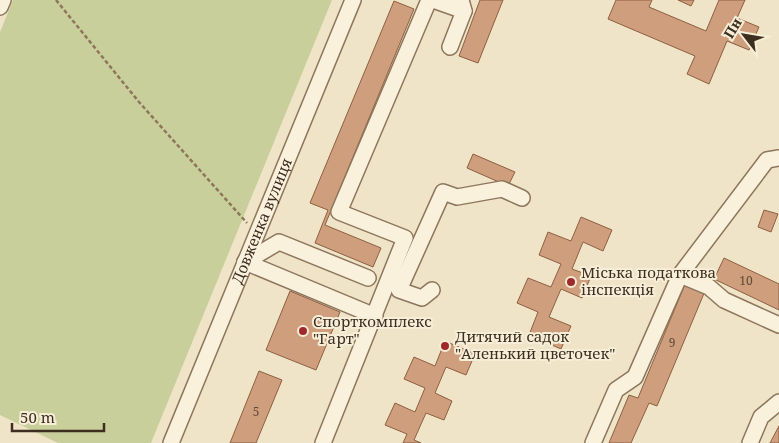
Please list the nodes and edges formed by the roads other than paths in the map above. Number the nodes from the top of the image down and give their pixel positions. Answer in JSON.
{"nodes":[{"id":1,"x":3,"y":0,"type":"edge"},
{"id":2,"x":354,"y":0,"type":"edge"},
{"id":3,"x":431,"y":0,"type":"edge"},
{"id":4,"x":463,"y":5,"type":"edge"},
{"id":5,"x":0,"y":8,"type":"edge"},
{"id":6,"x":450,"y":47,"type":"dead end"},
{"id":7,"x":779,"y":158,"type":"edge"},
{"id":8,"x":522,"y":198,"type":"dead end"},
{"id":9,"x":245,"y":262,"type":"junction"},
{"id":10,"x":680,"y":274,"type":"junction"},
{"id":11,"x":368,"y":278,"type":"dead end"},
{"id":12,"x":399,"y":290,"type":"junction"},
{"id":13,"x":432,"y":290,"type":"dead end"},
{"id":14,"x":382,"y":297,"type":"junction"},
{"id":15,"x":374,"y":316,"type":"junction"},
{"id":16,"x":779,"y":325,"type":"edge"},
{"id":17,"x":779,"y":402,"type":"edge"},
{"id":18,"x":328,"y":442,"type":"edge"},
{"id":19,"x":171,"y":443,"type":"edge"},
{"id":20,"x":593,"y":443,"type":"edge"},
{"id":21,"x":750,"y":443,"type":"edge"}],
"edges":[{"from":1,"to":5,"type":"street"},
{"from":2,"to":9,"type":"street","name":"Довженка вулиця"},
{"from":3,"to":4,"type":"street"},
{"from":3,"to":14,"type":"street"},
{"from":4,"to":6,"type":"street"},
{"from":7,"to":10,"type":"street"},
{"from":8,"to":12,"type":"street"},
{"from":9,"to":11,"type":"street"},
{"from":9,"to":15,"type":"street"},
{"from":9,"to":19,"type":"street","name":"Довженка вулиця"},
{"from":10,"to":16,"type":"street"},
{"from":10,"to":20,"type":"street"},
{"from":12,"to":13,"type":"street"},
{"from":12,"to":14,"type":"street"},
{"from":14,"to":15,"type":"street"},
{"from":15,"to":18,"type":"street"},
{"from":17,"to":21,"type":"street"}]}
